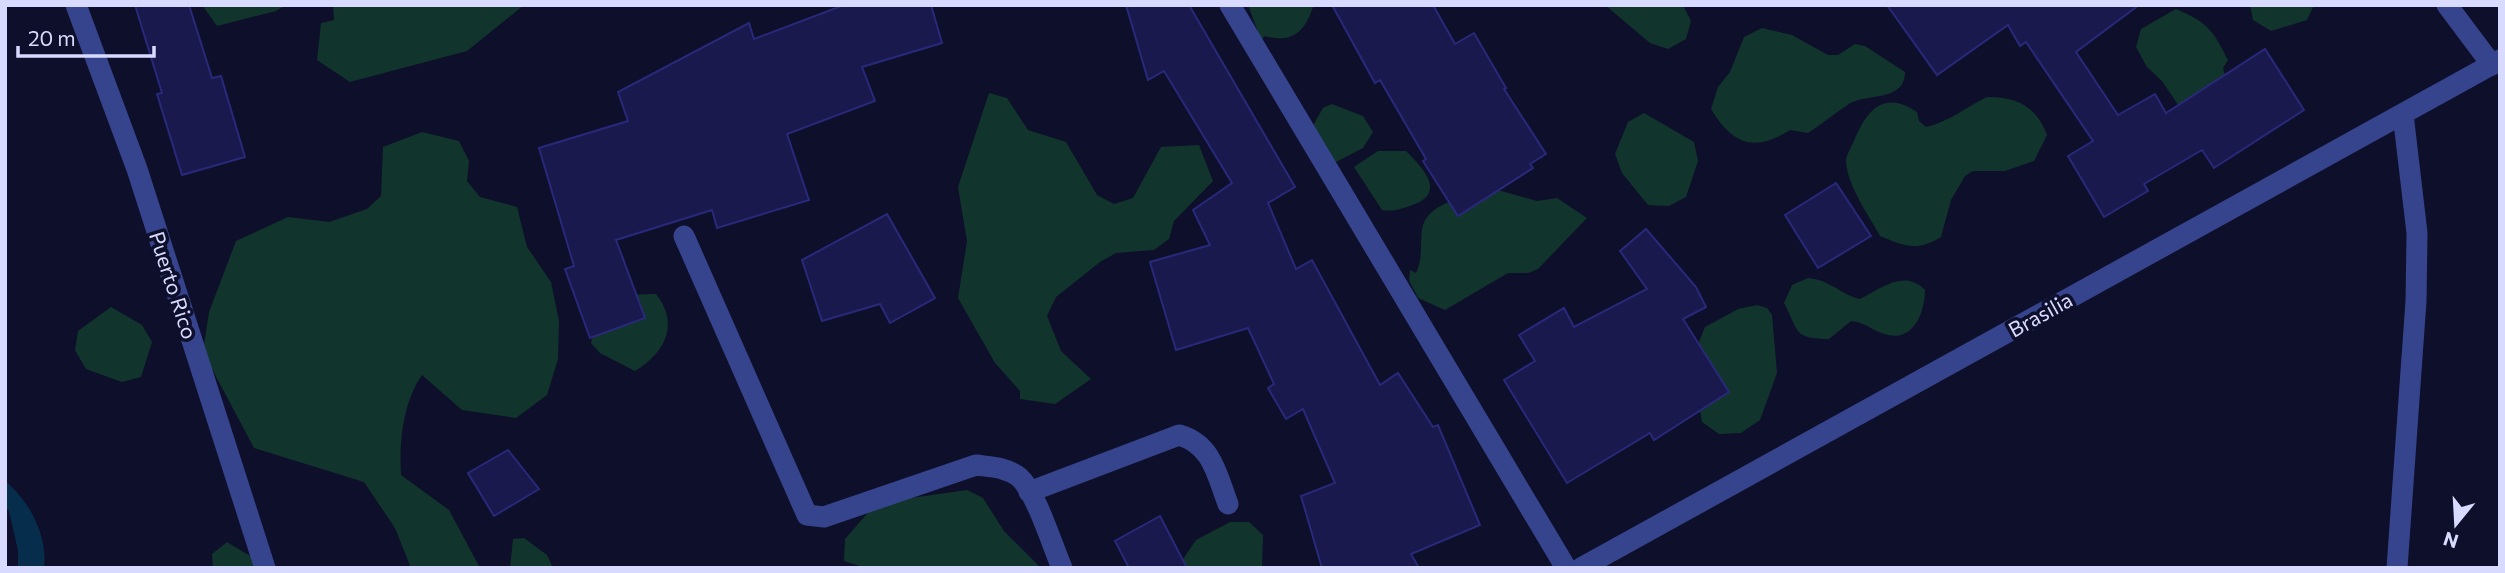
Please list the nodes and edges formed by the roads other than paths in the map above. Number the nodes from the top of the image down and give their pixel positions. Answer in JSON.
{"nodes":[{"id":1,"x":76,"y":5,"type":"edge"},
{"id":2,"x":1230,"y":5,"type":"edge"},
{"id":3,"x":2447,"y":5,"type":"edge"},
{"id":4,"x":2496,"y":63,"type":"edge"},
{"id":5,"x":2403,"y":114,"type":"junction"},
{"id":6,"x":684,"y":236,"type":"dead end"},
{"id":7,"x":1029,"y":492,"type":"junction"},
{"id":8,"x":1228,"y":504,"type":"dead end"},
{"id":9,"x":265,"y":568,"type":"edge"},
{"id":10,"x":1062,"y":568,"type":"edge"},
{"id":11,"x":1566,"y":568,"type":"edge"},
{"id":12,"x":1581,"y":568,"type":"edge"},
{"id":13,"x":2397,"y":568,"type":"edge"}],
"edges":[{"from":1,"to":9,"type":"street","name":"Puerto Rico"},
{"from":2,"to":11,"type":"street"},
{"from":3,"to":4,"type":"street"},
{"from":4,"to":5,"type":"street","name":"Brasilia"},
{"from":5,"to":12,"type":"street","name":"Brasilia"},
{"from":5,"to":13,"type":"street"},
{"from":6,"to":7,"type":"street"},
{"from":7,"to":8,"type":"street"},
{"from":7,"to":10,"type":"street"}]}
